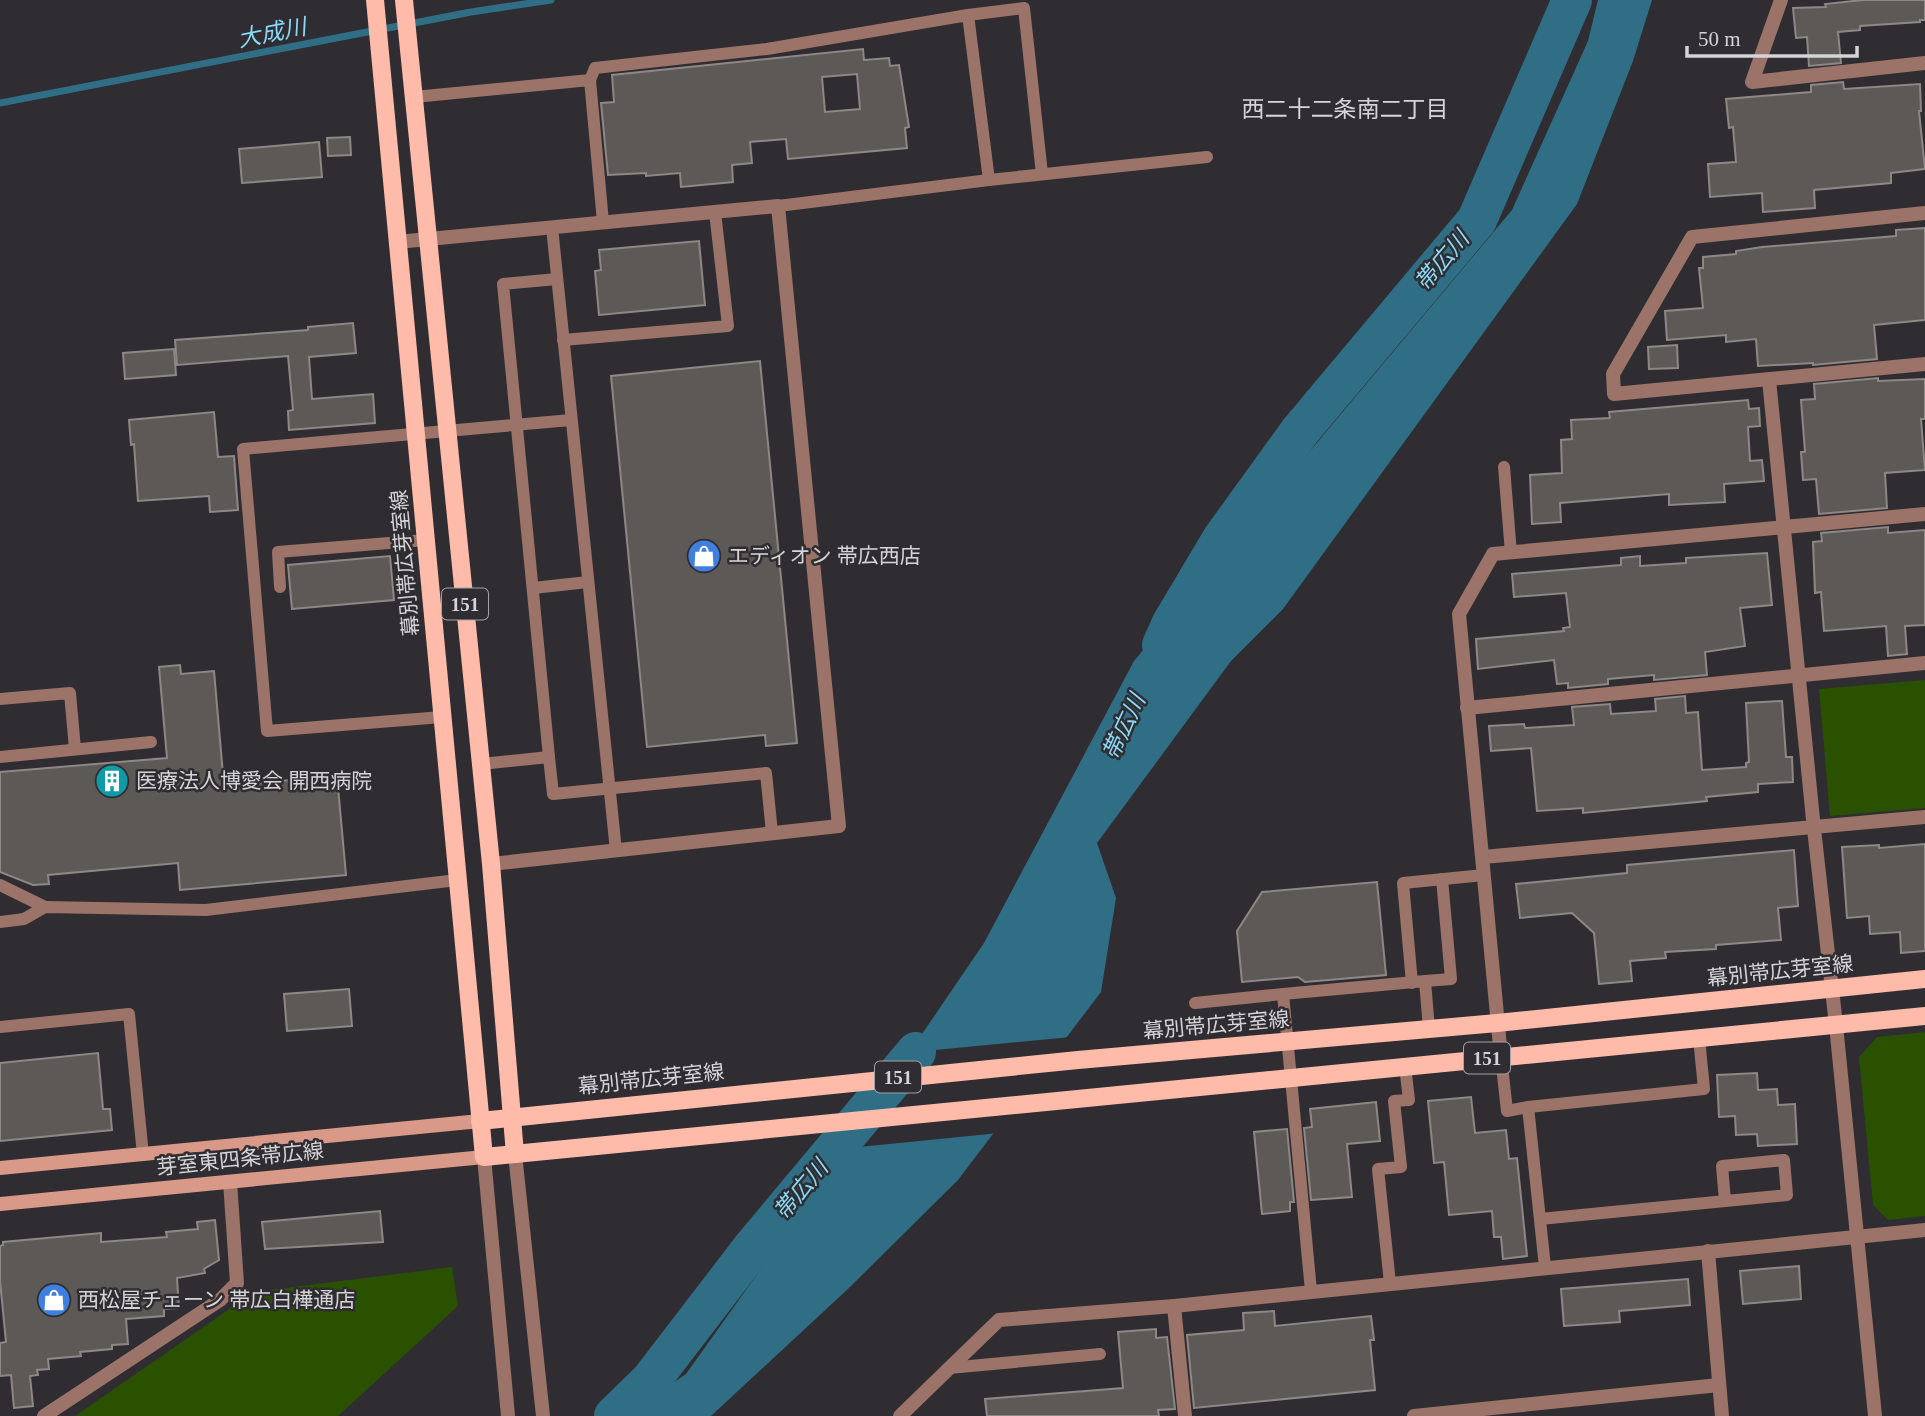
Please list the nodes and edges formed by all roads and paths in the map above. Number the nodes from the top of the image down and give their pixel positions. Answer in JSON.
{"nodes":[{"id":1,"x":404,"y":0,"type":"edge"},
{"id":2,"x":1781,"y":0,"type":"edge"},
{"id":3,"x":375,"y":1,"type":"edge"},
{"id":4,"x":968,"y":15,"type":"junction"},
{"id":5,"x":1925,"y":63,"type":"edge"},
{"id":6,"x":590,"y":80,"type":"junction"},
{"id":7,"x":414,"y":97,"type":"junction"},
{"id":8,"x":1208,"y":157,"type":"dead end"},
{"id":9,"x":1042,"y":174,"type":"junction"},
{"id":10,"x":989,"y":180,"type":"junction"},
{"id":11,"x":779,"y":206,"type":"junction"},
{"id":12,"x":715,"y":212,"type":"junction"},
{"id":13,"x":1925,"y":213,"type":"edge"},
{"id":14,"x":603,"y":222,"type":"junction"},
{"id":15,"x":552,"y":227,"type":"junction"},
{"id":16,"x":428,"y":239,"type":"junction"},
{"id":17,"x":397,"y":242,"type":"junction"},
{"id":18,"x":557,"y":279,"type":"junction"},
{"id":19,"x":564,"y":340,"type":"junction"},
{"id":20,"x":1925,"y":364,"type":"edge"},
{"id":21,"x":1769,"y":380,"type":"junction"},
{"id":22,"x":572,"y":420,"type":"junction"},
{"id":23,"x":517,"y":425,"type":"junction"},
{"id":24,"x":447,"y":432,"type":"junction"},
{"id":25,"x":416,"y":434,"type":"junction"},
{"id":26,"x":1504,"y":467,"type":"dead end"},
{"id":27,"x":1925,"y":514,"type":"edge"},
{"id":28,"x":1783,"y":529,"type":"junction"},
{"id":29,"x":426,"y":540,"type":"junction"},
{"id":30,"x":1511,"y":552,"type":"junction"},
{"id":31,"x":588,"y":582,"type":"junction"},
{"id":32,"x":280,"y":587,"type":"dead end"},
{"id":33,"x":533,"y":588,"type":"junction"},
{"id":34,"x":1925,"y":663,"type":"edge"},
{"id":35,"x":1799,"y":674,"type":"junction"},
{"id":36,"x":0,"y":699,"type":"edge"},
{"id":37,"x":1467,"y":708,"type":"junction"},
{"id":38,"x":442,"y":717,"type":"junction"},
{"id":39,"x":151,"y":742,"type":"dead end"},
{"id":40,"x":75,"y":749,"type":"junction"},
{"id":41,"x":0,"y":757,"type":"edge"},
{"id":42,"x":549,"y":757,"type":"junction"},
{"id":43,"x":481,"y":764,"type":"junction"},
{"id":44,"x":609,"y":789,"type":"junction"},
{"id":45,"x":1925,"y":817,"type":"edge"},
{"id":46,"x":1814,"y":828,"type":"junction"},
{"id":47,"x":772,"y":833,"type":"junction"},
{"id":48,"x":616,"y":851,"type":"junction"},
{"id":49,"x":1483,"y":857,"type":"junction"},
{"id":50,"x":491,"y":864,"type":"junction"},
{"id":51,"x":1484,"y":875,"type":"junction"},
{"id":52,"x":1442,"y":879,"type":"junction"},
{"id":53,"x":457,"y":880,"type":"junction"},
{"id":54,"x":0,"y":885,"type":"edge"},
{"id":55,"x":45,"y":907,"type":"junction"},
{"id":56,"x":0,"y":922,"type":"edge"},
{"id":57,"x":1925,"y":979,"type":"edge"},
{"id":58,"x":1419,"y":982,"type":"junction"},
{"id":59,"x":1831,"y":988,"type":"junction"},
{"id":60,"x":1283,"y":994,"type":"junction"},
{"id":61,"x":1195,"y":1003,"type":"dead end"},
{"id":62,"x":1925,"y":1016,"type":"edge"},
{"id":63,"x":1497,"y":1023,"type":"junction"},
{"id":64,"x":1836,"y":1025,"type":"junction"},
{"id":65,"x":0,"y":1027,"type":"edge"},
{"id":66,"x":1430,"y":1029,"type":"junction"},
{"id":67,"x":1699,"y":1038,"type":"junction"},
{"id":68,"x":1287,"y":1041,"type":"junction"},
{"id":69,"x":1501,"y":1057,"type":"junction"},
{"id":70,"x":1405,"y":1066,"type":"junction"},
{"id":71,"x":1290,"y":1078,"type":"junction"},
{"id":72,"x":1528,"y":1107,"type":"junction"},
{"id":73,"x":511,"y":1117,"type":"junction"},
{"id":74,"x":481,"y":1121,"type":"junction"},
{"id":75,"x":515,"y":1154,"type":"junction"},
{"id":76,"x":143,"y":1155,"type":"junction"},
{"id":77,"x":484,"y":1157,"type":"junction"},
{"id":78,"x":0,"y":1168,"type":"edge"},
{"id":79,"x":230,"y":1182,"type":"junction"},
{"id":80,"x":1725,"y":1201,"type":"junction"},
{"id":81,"x":0,"y":1204,"type":"edge"},
{"id":82,"x":1540,"y":1219,"type":"junction"},
{"id":83,"x":1925,"y":1230,"type":"edge"},
{"id":84,"x":1857,"y":1237,"type":"junction"},
{"id":85,"x":1708,"y":1251,"type":"junction"},
{"id":86,"x":1545,"y":1267,"type":"junction"},
{"id":87,"x":1390,"y":1283,"type":"junction"},
{"id":88,"x":1311,"y":1291,"type":"junction"},
{"id":89,"x":1174,"y":1306,"type":"junction"},
{"id":90,"x":1100,"y":1354,"type":"dead end"},
{"id":91,"x":949,"y":1368,"type":"junction"},
{"id":92,"x":1720,"y":1385,"type":"junction"},
{"id":93,"x":44,"y":1416,"type":"edge"},
{"id":94,"x":508,"y":1416,"type":"edge"},
{"id":95,"x":543,"y":1416,"type":"edge"},
{"id":96,"x":900,"y":1416,"type":"edge"},
{"id":97,"x":1185,"y":1416,"type":"edge"},
{"id":98,"x":1414,"y":1416,"type":"edge"},
{"id":99,"x":1722,"y":1416,"type":"edge"},
{"id":100,"x":1875,"y":1416,"type":"edge"}],
"edges":[{"from":1,"to":7,"type":"main road","number":"151"},
{"from":2,"to":5,"type":"street"},
{"from":3,"to":17,"type":"main road","name":"幕別帯広芽室線","number":"151"},
{"from":4,"to":6,"type":"lane"},
{"from":4,"to":9,"type":"lane"},
{"from":4,"to":10,"type":"lane"},
{"from":6,"to":7,"type":"lane"},
{"from":6,"to":14,"type":"lane"},
{"from":7,"to":16,"type":"main road","number":"151"},
{"from":8,"to":9,"type":"lane"},
{"from":9,"to":10,"type":"lane"},
{"from":10,"to":11,"type":"lane"},
{"from":11,"to":12,"type":"street"},
{"from":11,"to":47,"type":"street"},
{"from":12,"to":14,"type":"street"},
{"from":12,"to":19,"type":"lane"},
{"from":13,"to":21,"type":"street"},
{"from":14,"to":15,"type":"street"},
{"from":15,"to":16,"type":"street"},
{"from":15,"to":18,"type":"lane"},
{"from":16,"to":17,"type":"street"},
{"from":16,"to":24,"type":"main road","number":"151"},
{"from":17,"to":25,"type":"main road","name":"幕別帯広芽室線","number":"151"},
{"from":18,"to":19,"type":"lane"},
{"from":18,"to":23,"type":"lane"},
{"from":19,"to":22,"type":"lane"},
{"from":20,"to":21,"type":"street"},
{"from":21,"to":28,"type":"street"},
{"from":22,"to":23,"type":"lane"},
{"from":22,"to":31,"type":"lane"},
{"from":23,"to":24,"type":"lane"},
{"from":23,"to":33,"type":"lane"},
{"from":24,"to":25,"type":"lane"},
{"from":24,"to":43,"type":"main road","number":"151"},
{"from":25,"to":29,"type":"main road","name":"幕別帯広芽室線","number":"151"},
{"from":25,"to":38,"type":"lane"},
{"from":26,"to":30,"type":"lane"},
{"from":27,"to":28,"type":"street"},
{"from":28,"to":30,"type":"street"},
{"from":28,"to":35,"type":"street"},
{"from":29,"to":32,"type":"lane"},
{"from":29,"to":38,"type":"main road","name":"幕別帯広芽室線","number":"151"},
{"from":30,"to":37,"type":"street"},
{"from":31,"to":33,"type":"lane"},
{"from":31,"to":44,"type":"lane"},
{"from":33,"to":42,"type":"lane"},
{"from":34,"to":35,"type":"street"},
{"from":35,"to":37,"type":"street"},
{"from":35,"to":46,"type":"street"},
{"from":36,"to":40,"type":"lane"},
{"from":37,"to":49,"type":"street"},
{"from":38,"to":53,"type":"main road","name":"幕別帯広芽室線","number":"151"},
{"from":39,"to":40,"type":"lane"},
{"from":40,"to":41,"type":"lane"},
{"from":42,"to":43,"type":"lane"},
{"from":42,"to":44,"type":"lane"},
{"from":43,"to":50,"type":"main road","number":"151"},
{"from":44,"to":47,"type":"lane"},
{"from":44,"to":48,"type":"lane"},
{"from":45,"to":46,"type":"street"},
{"from":46,"to":49,"type":"street"},
{"from":46,"to":59,"type":"street"},
{"from":47,"to":48,"type":"street"},
{"from":48,"to":50,"type":"street"},
{"from":49,"to":51,"type":"street"},
{"from":50,"to":73,"type":"main road","number":"151"},
{"from":51,"to":52,"type":"lane"},
{"from":51,"to":63,"type":"street"},
{"from":52,"to":58,"type":"lane"},
{"from":52,"to":58,"type":"lane"},
{"from":53,"to":55,"type":"lane"},
{"from":53,"to":74,"type":"main road","name":"幕別帯広芽室線","number":"151"},
{"from":54,"to":55,"type":"lane"},
{"from":55,"to":56,"type":"lane"},
{"from":57,"to":59,"type":"main road","name":"幕別帯広芽室線","number":"151"},
{"from":58,"to":60,"type":"lane"},
{"from":58,"to":66,"type":"lane"},
{"from":59,"to":63,"type":"main road","name":"幕別帯広芽室線","number":"151"},
{"from":59,"to":64,"type":"street"},
{"from":60,"to":61,"type":"lane"},
{"from":60,"to":68,"type":"lane"},
{"from":62,"to":64,"type":"main road","number":"151"},
{"from":63,"to":66,"type":"main road","name":"幕別帯広芽室線","number":"151"},
{"from":63,"to":69,"type":"street"},
{"from":64,"to":67,"type":"main road","number":"151"},
{"from":64,"to":84,"type":"street"},
{"from":65,"to":76,"type":"lane"},
{"from":66,"to":68,"type":"main road","name":"幕別帯広芽室線","number":"151"},
{"from":67,"to":69,"type":"main road","number":"151"},
{"from":67,"to":72,"type":"lane"},
{"from":68,"to":71,"type":"lane"},
{"from":68,"to":73,"type":"main road","name":"幕別帯広芽室線","number":"151"},
{"from":69,"to":70,"type":"main road","number":"151"},
{"from":69,"to":72,"type":"lane"},
{"from":70,"to":71,"type":"main road","number":"151"},
{"from":70,"to":87,"type":"lane"},
{"from":71,"to":75,"type":"main road","number":"151"},
{"from":71,"to":88,"type":"lane"},
{"from":72,"to":82,"type":"lane"},
{"from":73,"to":74,"type":"main road","name":"幕別帯広芽室線","number":"151"},
{"from":73,"to":75,"type":"main road","number":"151"},
{"from":74,"to":76,"type":"main road","name":"芽室東四条帯広線"},
{"from":74,"to":77,"type":"main road","name":"幕別帯広芽室線","number":"151"},
{"from":75,"to":77,"type":"main road","number":"151"},
{"from":75,"to":95,"type":"street"},
{"from":76,"to":78,"type":"main road","name":"芽室東四条帯広線"},
{"from":77,"to":79,"type":"main road","name":"芽室東四条帯広線"},
{"from":77,"to":94,"type":"street"},
{"from":79,"to":81,"type":"main road","name":"芽室東四条帯広線"},
{"from":79,"to":93,"type":"street"},
{"from":80,"to":80,"type":"lane"},
{"from":80,"to":82,"type":"lane"},
{"from":82,"to":86,"type":"lane"},
{"from":83,"to":84,"type":"street"},
{"from":84,"to":85,"type":"street"},
{"from":84,"to":100,"type":"street"},
{"from":85,"to":86,"type":"street"},
{"from":85,"to":92,"type":"street"},
{"from":86,"to":87,"type":"street"},
{"from":87,"to":88,"type":"street"},
{"from":88,"to":89,"type":"street"},
{"from":89,"to":91,"type":"street"},
{"from":89,"to":97,"type":"street"},
{"from":90,"to":91,"type":"lane"},
{"from":91,"to":96,"type":"street"},
{"from":92,"to":98,"type":"street"},
{"from":92,"to":99,"type":"street"}]}
